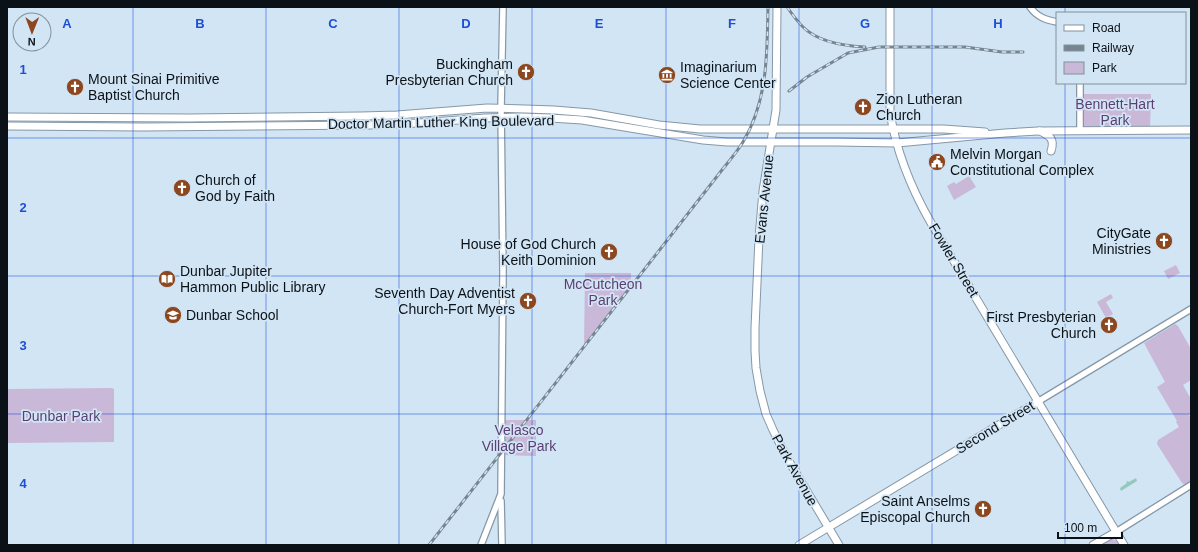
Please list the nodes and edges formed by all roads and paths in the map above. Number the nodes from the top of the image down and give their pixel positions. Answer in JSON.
{"nodes":[{"id":1,"x":503,"y":7,"type":"edge"},
{"id":2,"x":777,"y":7,"type":"edge"},
{"id":3,"x":890,"y":7,"type":"edge"},
{"id":4,"x":1030,"y":7,"type":"edge"},
{"id":5,"x":1056,"y":22,"type":"edge"},
{"id":6,"x":1080,"y":84,"type":"edge"},
{"id":7,"x":502,"y":108,"type":"junction"},
{"id":8,"x":392,"y":115,"type":"junction"},
{"id":9,"x":361,"y":116,"type":"junction"},
{"id":10,"x":7,"y":117,"type":"edge"},
{"id":11,"x":87,"y":117,"type":"junction"},
{"id":12,"x":502,"y":117,"type":"junction"},
{"id":13,"x":180,"y":118,"type":"junction"},
{"id":14,"x":331,"y":125,"type":"junction"},
{"id":15,"x":370,"y":125,"type":"junction"},
{"id":16,"x":7,"y":126,"type":"edge"},
{"id":17,"x":78,"y":126,"type":"junction"},
{"id":18,"x":144,"y":127,"type":"junction"},
{"id":19,"x":772,"y":129,"type":"junction"},
{"id":20,"x":893,"y":130,"type":"junction"},
{"id":21,"x":963,"y":130,"type":"junction"},
{"id":22,"x":1080,"y":130,"type":"junction"},
{"id":23,"x":1191,"y":130,"type":"edge"},
{"id":24,"x":1038,"y":131,"type":"junction"},
{"id":25,"x":1005,"y":133,"type":"junction"},
{"id":26,"x":917,"y":141,"type":"junction"},
{"id":27,"x":770,"y":142,"type":"junction"},
{"id":28,"x":897,"y":143,"type":"junction"},
{"id":29,"x":1051,"y":151,"type":"dead end"},
{"id":30,"x":1191,"y":309,"type":"edge"},
{"id":31,"x":760,"y":391,"type":"joint"},
{"id":32,"x":1038,"y":401,"type":"junction"},
{"id":33,"x":1191,"y":485,"type":"edge"},
{"id":34,"x":501,"y":494,"type":"junction"},
{"id":35,"x":828,"y":528,"type":"junction"},
{"id":36,"x":1116,"y":532,"type":"junction"},
{"id":37,"x":481,"y":545,"type":"edge"},
{"id":38,"x":502,"y":545,"type":"edge"},
{"id":39,"x":799,"y":545,"type":"edge"},
{"id":40,"x":839,"y":545,"type":"edge"},
{"id":41,"x":1093,"y":545,"type":"edge"},
{"id":42,"x":1124,"y":545,"type":"edge"}],
"edges":[{"from":1,"to":7,"type":"street"},
{"from":2,"to":19,"type":"main road","name":"Evans Avenue"},
{"from":3,"to":20,"type":"main road","name":"Fowler Street"},
{"from":4,"to":5,"type":"street"},
{"from":6,"to":22,"type":"street"},
{"from":7,"to":8,"type":"main road","name":"Doctor Martin Luther King Boulevard"},
{"from":7,"to":12,"type":"street"},
{"from":7,"to":19,"type":"main road","name":"Doctor Martin Luther King Boulevard"},
{"from":8,"to":9,"type":"main road","name":"Doctor Martin Luther King Boulevard"},
{"from":8,"to":15,"type":"main road"},
{"from":9,"to":13,"type":"main road","name":"Doctor Martin Luther King Boulevard"},
{"from":9,"to":14,"type":"main road"},
{"from":10,"to":11,"type":"main road","name":"Doctor Martin Luther King Boulevard"},
{"from":11,"to":13,"type":"main road","name":"Doctor Martin Luther King Boulevard"},
{"from":11,"to":17,"type":"main road"},
{"from":12,"to":15,"type":"main road","name":"Doctor Martin Luther King Boulevard"},
{"from":12,"to":27,"type":"main road","name":"Doctor Martin Luther King Boulevard"},
{"from":12,"to":34,"type":"street"},
{"from":13,"to":18,"type":"main road"},
{"from":14,"to":15,"type":"main road","name":"Doctor Martin Luther King Boulevard"},
{"from":14,"to":18,"type":"main road","name":"Doctor Martin Luther King Boulevard"},
{"from":16,"to":17,"type":"main road","name":"Doctor Martin Luther King Boulevard"},
{"from":17,"to":18,"type":"main road","name":"Doctor Martin Luther King Boulevard"},
{"from":19,"to":20,"type":"main road","name":"Doctor Martin Luther King Boulevard"},
{"from":19,"to":27,"type":"main road","name":"Evans Avenue"},
{"from":20,"to":21,"type":"main road","name":"Doctor Martin Luther King Boulevard"},
{"from":20,"to":28,"type":"main road","name":"Fowler Street"},
{"from":21,"to":25,"type":"main road","name":"Doctor Martin Luther King Boulevard"},
{"from":21,"to":26,"type":"main road"},
{"from":22,"to":23,"type":"main road"},
{"from":22,"to":24,"type":"main road"},
{"from":24,"to":25,"type":"main road"},
{"from":24,"to":29,"type":"main road"},
{"from":25,"to":26,"type":"main road"},
{"from":26,"to":28,"type":"main road","name":"Doctor Martin Luther King Boulevard"},
{"from":27,"to":28,"type":"main road","name":"Doctor Martin Luther King Boulevard"},
{"from":27,"to":31,"type":"main road","name":"Evans Avenue"},
{"from":28,"to":32,"type":"main road","name":"Fowler Street"},
{"from":30,"to":32,"type":"street","name":"Second Street"},
{"from":31,"to":35,"type":"main road","name":"Park Avenue"},
{"from":32,"to":35,"type":"main road","name":"Second Street"},
{"from":32,"to":36,"type":"main road","name":"Fowler Street"},
{"from":33,"to":36,"type":"street"},
{"from":34,"to":37,"type":"street"},
{"from":34,"to":38,"type":"street"},
{"from":35,"to":39,"type":"main road","name":"Second Street"},
{"from":35,"to":40,"type":"main road","name":"Park Avenue"},
{"from":36,"to":41,"type":"main road"},
{"from":36,"to":42,"type":"main road","name":"Fowler Street"}]}
